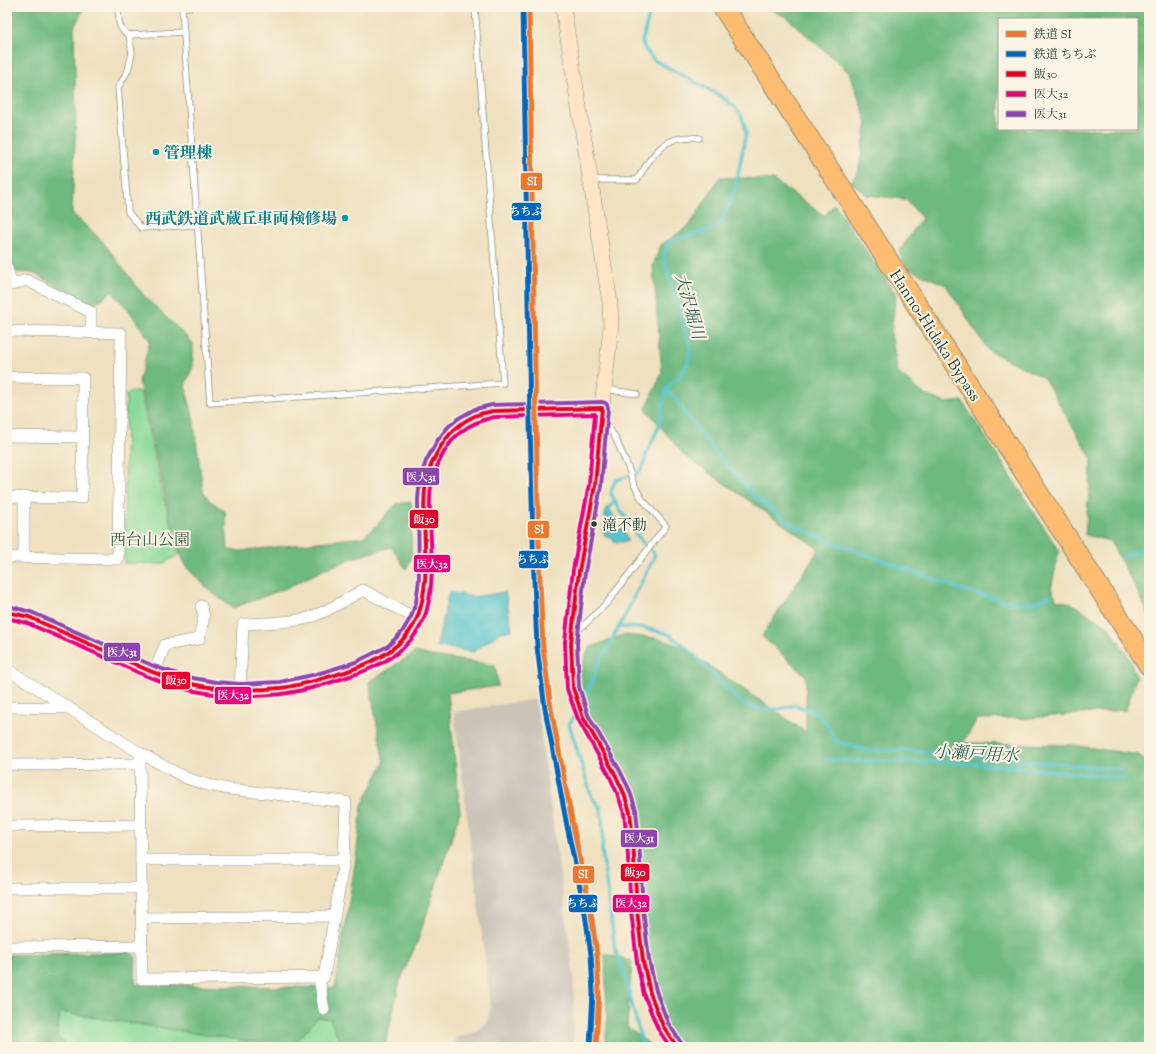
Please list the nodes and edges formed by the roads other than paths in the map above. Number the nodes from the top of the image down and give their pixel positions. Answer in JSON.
{"nodes":[{"id":1,"x":118,"y":7,"type":"edge"},
{"id":2,"x":190,"y":7,"type":"edge"},
{"id":3,"x":475,"y":7,"type":"edge"},
{"id":4,"x":563,"y":7,"type":"edge"},
{"id":5,"x":723,"y":7,"type":"edge"},
{"id":6,"x":184,"y":32,"type":"junction"},
{"id":7,"x":129,"y":36,"type":"junction"},
{"id":8,"x":699,"y":138,"type":"dead end"},
{"id":9,"x":591,"y":180,"type":"junction"},
{"id":10,"x":198,"y":225,"type":"junction"},
{"id":11,"x":7,"y":268,"type":"edge"},
{"id":12,"x":7,"y":332,"type":"edge"},
{"id":13,"x":91,"y":333,"type":"junction"},
{"id":14,"x":7,"y":377,"type":"edge"},
{"id":15,"x":605,"y":388,"type":"junction"},
{"id":16,"x":638,"y":394,"type":"dead end"},
{"id":17,"x":601,"y":412,"type":"junction"},
{"id":18,"x":7,"y":436,"type":"edge"},
{"id":19,"x":82,"y":437,"type":"junction"},
{"id":20,"x":7,"y":497,"type":"edge"},
{"id":21,"x":24,"y":497,"type":"junction"},
{"id":22,"x":7,"y":557,"type":"edge"},
{"id":23,"x":24,"y":557,"type":"junction"},
{"id":24,"x":201,"y":606,"type":"dead end"},
{"id":25,"x":7,"y":612,"type":"edge"},
{"id":26,"x":418,"y":619,"type":"junction"},
{"id":27,"x":572,"y":633,"type":"junction"},
{"id":28,"x":1149,"y":665,"type":"edge"},
{"id":29,"x":7,"y":669,"type":"edge"},
{"id":30,"x":154,"y":674,"type":"junction"},
{"id":31,"x":240,"y":690,"type":"junction"},
{"id":32,"x":7,"y":707,"type":"edge"},
{"id":33,"x":68,"y":708,"type":"junction"},
{"id":34,"x":140,"y":758,"type":"junction"},
{"id":35,"x":7,"y":765,"type":"edge"},
{"id":36,"x":141,"y":825,"type":"junction"},
{"id":37,"x":7,"y":826,"type":"edge"},
{"id":38,"x":141,"y":860,"type":"junction"},
{"id":39,"x":344,"y":860,"type":"junction"},
{"id":40,"x":7,"y":888,"type":"edge"},
{"id":41,"x":142,"y":888,"type":"junction"},
{"id":42,"x":335,"y":916,"type":"junction"},
{"id":43,"x":142,"y":918,"type":"junction"},
{"id":44,"x":142,"y":946,"type":"junction"},
{"id":45,"x":7,"y":947,"type":"edge"},
{"id":46,"x":319,"y":977,"type":"junction"},
{"id":47,"x":324,"y":1010,"type":"dead end"},
{"id":48,"x":676,"y":1047,"type":"edge"}],
"edges":[{"from":1,"to":7,"type":"lane"},
{"from":2,"to":6,"type":"lane"},
{"from":3,"to":10,"type":"lane"},
{"from":4,"to":9,"type":"street"},
{"from":5,"to":28,"type":"highway","name":"Hanno-Hidaka Bypass"},
{"from":6,"to":7,"type":"lane"},
{"from":6,"to":10,"type":"lane"},
{"from":7,"to":10,"type":"lane"},
{"from":8,"to":9,"type":"lane"},
{"from":9,"to":15,"type":"street"},
{"from":11,"to":13,"type":"street"},
{"from":12,"to":13,"type":"street"},
{"from":13,"to":23,"type":"street"},
{"from":14,"to":19,"type":"street"},
{"from":15,"to":16,"type":"lane"},
{"from":15,"to":17,"type":"street"},
{"from":17,"to":26,"type":"street"},
{"from":17,"to":27,"type":"street"},
{"from":17,"to":27,"type":"lane"},
{"from":18,"to":19,"type":"street"},
{"from":19,"to":21,"type":"street"},
{"from":20,"to":21,"type":"street"},
{"from":21,"to":23,"type":"street"},
{"from":22,"to":23,"type":"street"},
{"from":24,"to":30,"type":"street"},
{"from":25,"to":30,"type":"street"},
{"from":26,"to":31,"type":"street"},
{"from":26,"to":31,"type":"street"},
{"from":27,"to":48,"type":"street"},
{"from":29,"to":33,"type":"street"},
{"from":30,"to":31,"type":"street"},
{"from":32,"to":33,"type":"street"},
{"from":33,"to":34,"type":"street"},
{"from":34,"to":35,"type":"street"},
{"from":34,"to":36,"type":"street"},
{"from":34,"to":39,"type":"street"},
{"from":36,"to":37,"type":"street"},
{"from":36,"to":38,"type":"street"},
{"from":38,"to":39,"type":"street"},
{"from":38,"to":41,"type":"street"},
{"from":39,"to":42,"type":"street"},
{"from":40,"to":41,"type":"street"},
{"from":41,"to":43,"type":"street"},
{"from":42,"to":43,"type":"street"},
{"from":42,"to":46,"type":"street"},
{"from":43,"to":44,"type":"street"},
{"from":44,"to":45,"type":"street"},
{"from":44,"to":46,"type":"street"},
{"from":46,"to":47,"type":"street"}]}
